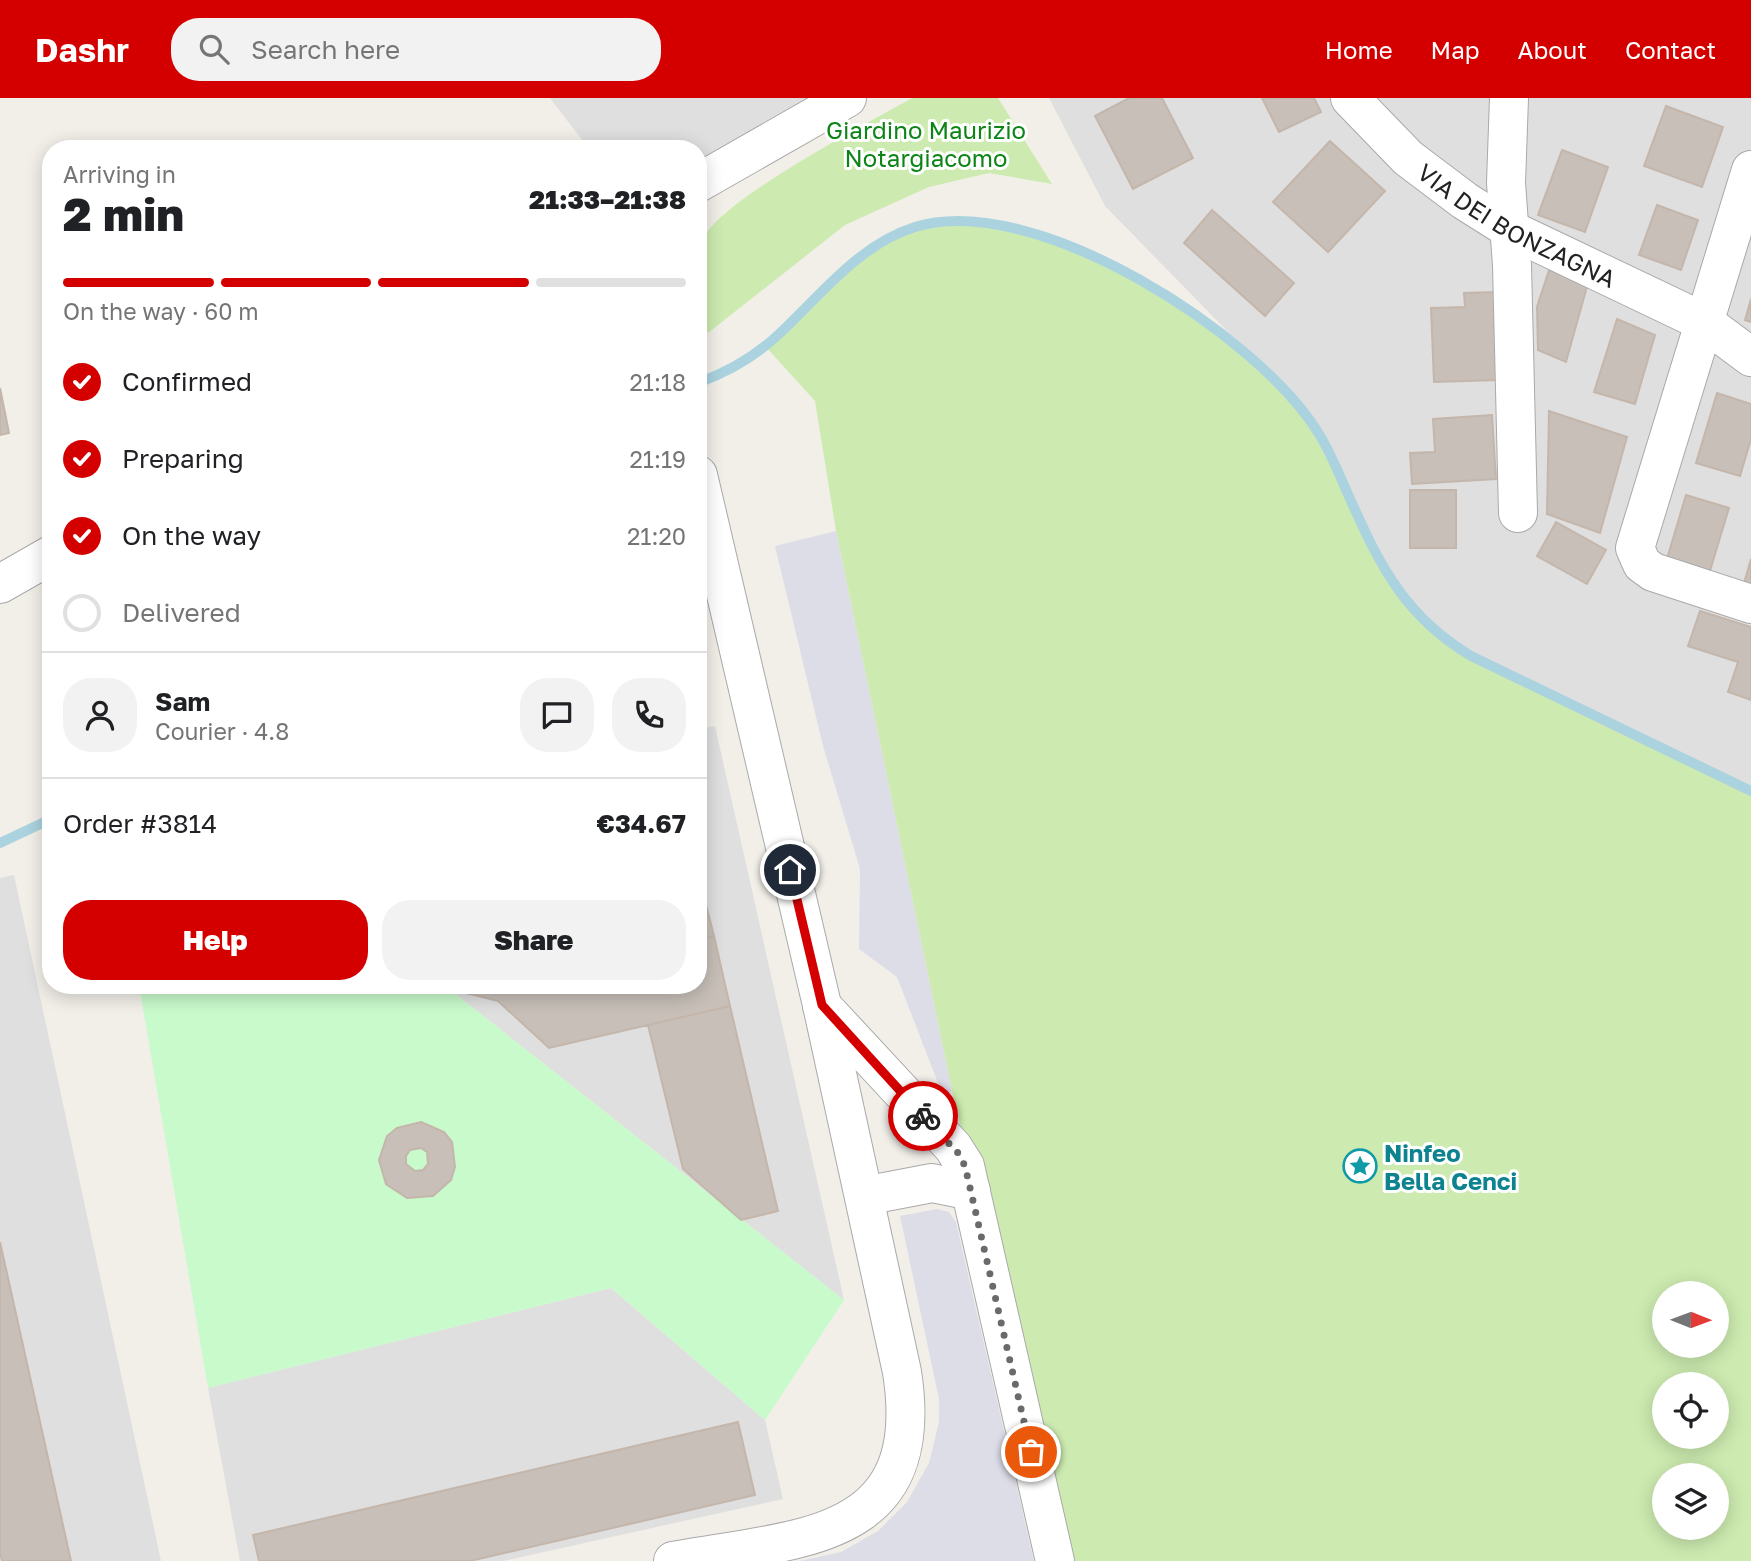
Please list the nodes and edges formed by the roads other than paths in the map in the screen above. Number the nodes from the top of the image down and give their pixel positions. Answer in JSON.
{"nodes":[{"id":1,"x":847,"y":98,"type":"edge"},
{"id":2,"x":1350,"y":98,"type":"edge"},
{"id":3,"x":1509,"y":98,"type":"edge"},
{"id":4,"x":1751,"y":170,"type":"edge"},
{"id":5,"x":707,"y":178,"type":"edge"},
{"id":6,"x":1511,"y":230,"type":"junction"},
{"id":7,"x":1704,"y":323,"type":"junction"},
{"id":8,"x":1751,"y":357,"type":"edge"},
{"id":9,"x":707,"y":513,"type":"edge"},
{"id":10,"x":1518,"y":513,"type":"dead end"},
{"id":11,"x":42,"y":560,"type":"edge"},
{"id":12,"x":0,"y":584,"type":"edge"},
{"id":13,"x":1751,"y":604,"type":"edge"},
{"id":14,"x":822,"y":1005,"type":"junction"},
{"id":15,"x":971,"y":1191,"type":"junction"},
{"id":16,"x":864,"y":1196,"type":"junction"},
{"id":17,"x":673,"y":1561,"type":"edge"},
{"id":18,"x":1055,"y":1561,"type":"edge"}],
"edges":[{"from":1,"to":5,"type":"street"},
{"from":2,"to":6,"type":"street","name":"VIA DEI BONZAGNA"},
{"from":3,"to":6,"type":"street"},
{"from":4,"to":7,"type":"street"},
{"from":6,"to":7,"type":"street","name":"VIA DEI BONZAGNA"},
{"from":6,"to":10,"type":"street"},
{"from":7,"to":8,"type":"street","name":"VIA DEI BONZAGNA"},
{"from":7,"to":13,"type":"street"},
{"from":9,"to":14,"type":"street"},
{"from":11,"to":12,"type":"street"},
{"from":14,"to":15,"type":"street"},
{"from":14,"to":16,"type":"street"},
{"from":15,"to":16,"type":"street"},
{"from":15,"to":18,"type":"street"},
{"from":16,"to":17,"type":"street"}]}
